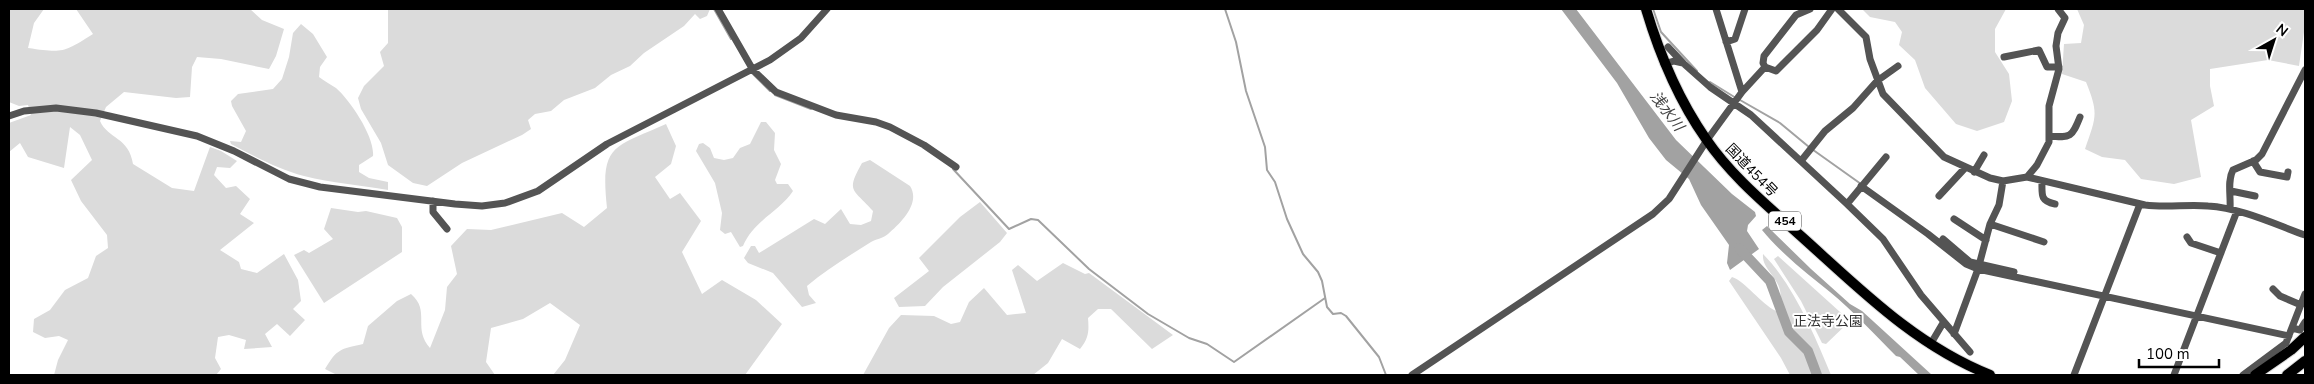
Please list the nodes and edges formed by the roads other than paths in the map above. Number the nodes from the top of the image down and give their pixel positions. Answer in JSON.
{"nodes":[{"id":1,"x":718,"y":9,"type":"edge"},
{"id":2,"x":827,"y":9,"type":"edge"},
{"id":3,"x":1646,"y":9,"type":"edge"},
{"id":4,"x":1716,"y":9,"type":"edge"},
{"id":5,"x":1745,"y":9,"type":"edge"},
{"id":6,"x":1810,"y":9,"type":"edge"},
{"id":7,"x":1832,"y":9,"type":"edge"},
{"id":8,"x":1838,"y":9,"type":"edge"},
{"id":9,"x":2058,"y":9,"type":"edge"},
{"id":10,"x":1726,"y":42,"type":"junction"},
{"id":11,"x":1668,"y":47,"type":"dead end"},
{"id":12,"x":2004,"y":57,"type":"dead end"},
{"id":13,"x":1683,"y":63,"type":"junction"},
{"id":14,"x":1664,"y":64,"type":"junction"},
{"id":15,"x":1898,"y":66,"type":"dead end"},
{"id":16,"x":2059,"y":66,"type":"junction"},
{"id":17,"x":1765,"y":67,"type":"junction"},
{"id":18,"x":753,"y":70,"type":"junction"},
{"id":19,"x":2305,"y":70,"type":"edge"},
{"id":20,"x":1878,"y":81,"type":"junction"},
{"id":21,"x":1742,"y":92,"type":"junction"},
{"id":22,"x":1735,"y":103,"type":"junction"},
{"id":23,"x":9,"y":116,"type":"edge"},
{"id":24,"x":2080,"y":117,"type":"dead end"},
{"id":25,"x":2049,"y":136,"type":"junction"},
{"id":26,"x":1707,"y":140,"type":"junction"},
{"id":27,"x":1984,"y":156,"type":"dead end"},
{"id":28,"x":1886,"y":157,"type":"dead end"},
{"id":29,"x":1801,"y":161,"type":"junction"},
{"id":30,"x":2253,"y":161,"type":"junction"},
{"id":31,"x":956,"y":168,"type":"dead end"},
{"id":32,"x":1965,"y":168,"type":"junction"},
{"id":33,"x":1974,"y":172,"type":"junction"},
{"id":34,"x":2288,"y":172,"type":"dead end"},
{"id":35,"x":2027,"y":177,"type":"junction"},
{"id":36,"x":2003,"y":181,"type":"junction"},
{"id":37,"x":2042,"y":181,"type":"junction"},
{"id":38,"x":1861,"y":186,"type":"junction"},
{"id":39,"x":2231,"y":191,"type":"junction"},
{"id":40,"x":1939,"y":196,"type":"dead end"},
{"id":41,"x":2255,"y":196,"type":"dead end"},
{"id":42,"x":433,"y":202,"type":"junction"},
{"id":43,"x":1847,"y":204,"type":"junction"},
{"id":44,"x":2055,"y":204,"type":"dead end"},
{"id":45,"x":2140,"y":204,"type":"junction"},
{"id":46,"x":2233,"y":210,"type":"junction"},
{"id":47,"x":1954,"y":219,"type":"dead end"},
{"id":48,"x":1990,"y":224,"type":"junction"},
{"id":49,"x":447,"y":229,"type":"dead end"},
{"id":50,"x":2305,"y":235,"type":"edge"},
{"id":51,"x":2187,"y":238,"type":"dead end"},
{"id":52,"x":1943,"y":239,"type":"dead end"},
{"id":53,"x":1986,"y":240,"type":"junction"},
{"id":54,"x":2044,"y":242,"type":"dead end"},
{"id":55,"x":2221,"y":253,"type":"junction"},
{"id":56,"x":1978,"y":267,"type":"junction"},
{"id":57,"x":2014,"y":272,"type":"dead end"},
{"id":58,"x":2273,"y":289,"type":"dead end"},
{"id":59,"x":2305,"y":294,"type":"edge"},
{"id":60,"x":2104,"y":296,"type":"junction"},
{"id":61,"x":2301,"y":305,"type":"junction"},
{"id":62,"x":2197,"y":316,"type":"junction"},
{"id":63,"x":2305,"y":322,"type":"edge"},
{"id":64,"x":1944,"y":323,"type":"junction"},
{"id":65,"x":2292,"y":328,"type":"junction"},
{"id":66,"x":1954,"y":334,"type":"junction"},
{"id":67,"x":2289,"y":336,"type":"junction"},
{"id":68,"x":2305,"y":337,"type":"edge"},
{"id":69,"x":1930,"y":345,"type":"junction"},
{"id":70,"x":1970,"y":352,"type":"dead end"},
{"id":71,"x":2305,"y":361,"type":"edge"},
{"id":72,"x":1412,"y":375,"type":"edge"},
{"id":73,"x":1990,"y":375,"type":"edge"},
{"id":74,"x":2074,"y":375,"type":"edge"},
{"id":75,"x":2174,"y":375,"type":"edge"},
{"id":76,"x":2243,"y":375,"type":"edge"},
{"id":77,"x":2255,"y":375,"type":"edge"},
{"id":78,"x":2287,"y":375,"type":"edge"}],
"edges":[{"from":1,"to":18,"type":"street"},
{"from":2,"to":18,"type":"street"},
{"from":3,"to":14,"type":"highway","name":"国道454号","number":"454"},
{"from":4,"to":10,"type":"street"},
{"from":5,"to":10,"type":"street"},
{"from":6,"to":17,"type":"street"},
{"from":7,"to":17,"type":"street"},
{"from":8,"to":20,"type":"street"},
{"from":9,"to":16,"type":"street"},
{"from":10,"to":21,"type":"street"},
{"from":11,"to":13,"type":"street"},
{"from":12,"to":16,"type":"street"},
{"from":13,"to":14,"type":"street"},
{"from":13,"to":22,"type":"street"},
{"from":14,"to":26,"type":"highway","name":"国道454号","number":"454"},
{"from":15,"to":20,"type":"street"},
{"from":16,"to":25,"type":"street"},
{"from":17,"to":21,"type":"street"},
{"from":18,"to":31,"type":"street"},
{"from":18,"to":42,"type":"street"},
{"from":19,"to":30,"type":"street"},
{"from":20,"to":29,"type":"street"},
{"from":20,"to":32,"type":"street"},
{"from":21,"to":22,"type":"street"},
{"from":22,"to":26,"type":"street"},
{"from":22,"to":29,"type":"street"},
{"from":23,"to":42,"type":"street"},
{"from":24,"to":25,"type":"street"},
{"from":25,"to":35,"type":"street"},
{"from":26,"to":69,"type":"highway","name":"国道454号","number":"454"},
{"from":26,"to":72,"type":"street"},
{"from":27,"to":33,"type":"street"},
{"from":28,"to":38,"type":"street"},
{"from":29,"to":43,"type":"street"},
{"from":30,"to":34,"type":"street"},
{"from":30,"to":39,"type":"street"},
{"from":32,"to":33,"type":"street"},
{"from":32,"to":40,"type":"street"},
{"from":33,"to":36,"type":"street"},
{"from":35,"to":36,"type":"street"},
{"from":35,"to":37,"type":"street"},
{"from":36,"to":48,"type":"street"},
{"from":37,"to":44,"type":"street"},
{"from":37,"to":45,"type":"street"},
{"from":38,"to":43,"type":"street"},
{"from":38,"to":56,"type":"street"},
{"from":39,"to":41,"type":"street"},
{"from":39,"to":46,"type":"street"},
{"from":42,"to":49,"type":"street"},
{"from":43,"to":64,"type":"street"},
{"from":45,"to":46,"type":"street"},
{"from":45,"to":60,"type":"street"},
{"from":46,"to":50,"type":"street"},
{"from":46,"to":55,"type":"street"},
{"from":47,"to":53,"type":"street"},
{"from":48,"to":53,"type":"street"},
{"from":48,"to":54,"type":"street"},
{"from":51,"to":55,"type":"street"},
{"from":52,"to":56,"type":"street"},
{"from":53,"to":56,"type":"street"},
{"from":55,"to":62,"type":"street"},
{"from":56,"to":57,"type":"street"},
{"from":56,"to":60,"type":"street"},
{"from":56,"to":66,"type":"street"},
{"from":58,"to":61,"type":"street"},
{"from":59,"to":61,"type":"street"},
{"from":60,"to":62,"type":"street"},
{"from":60,"to":74,"type":"street"},
{"from":61,"to":65,"type":"street"},
{"from":62,"to":67,"type":"street"},
{"from":62,"to":75,"type":"street"},
{"from":63,"to":65,"type":"street"},
{"from":64,"to":66,"type":"street"},
{"from":64,"to":69,"type":"street"},
{"from":65,"to":67,"type":"street"},
{"from":66,"to":70,"type":"street"},
{"from":67,"to":76,"type":"street"},
{"from":68,"to":77,"type":"highway"},
{"from":69,"to":73,"type":"highway","name":"国道454号","number":"454"},
{"from":71,"to":78,"type":"highway"}]}
